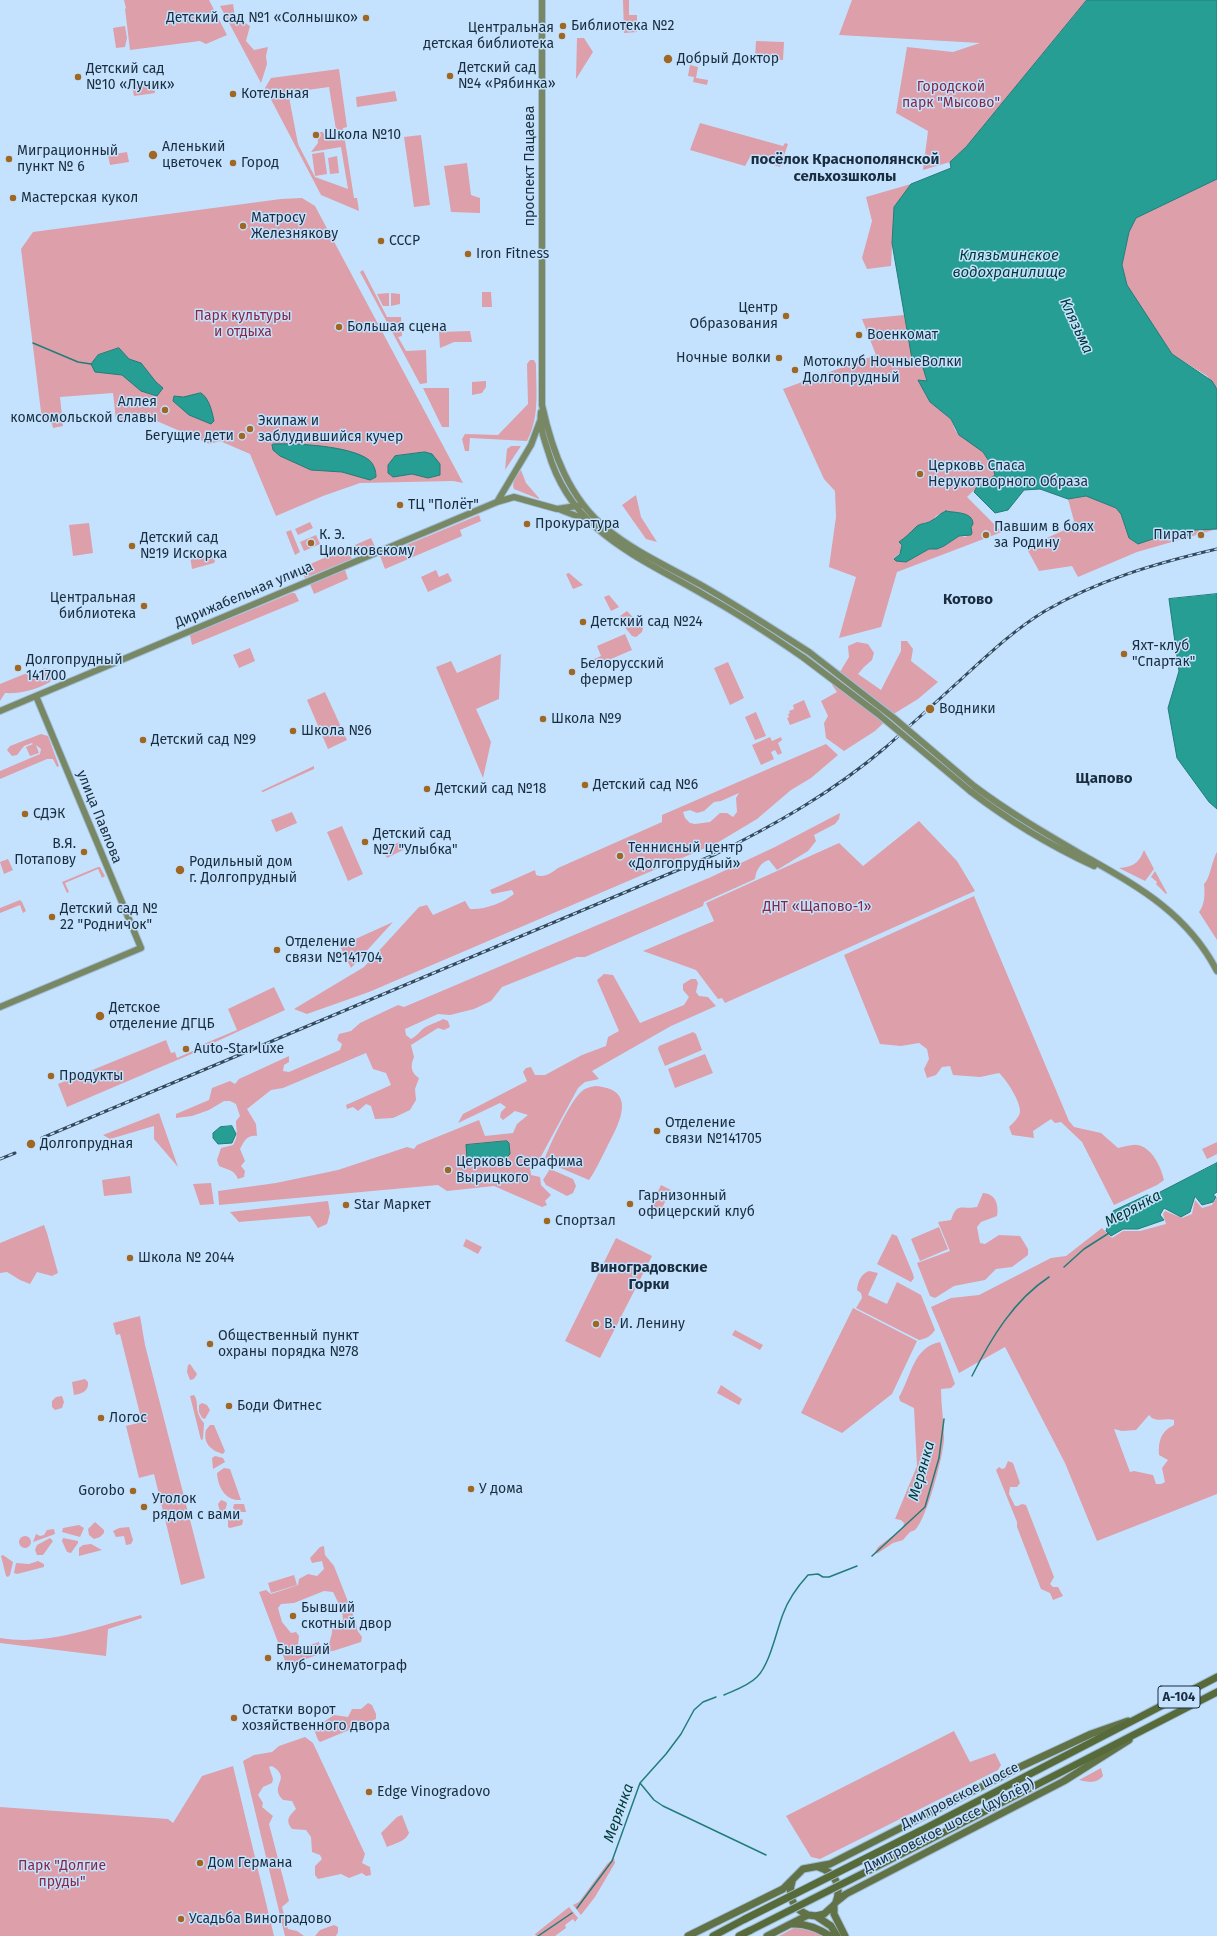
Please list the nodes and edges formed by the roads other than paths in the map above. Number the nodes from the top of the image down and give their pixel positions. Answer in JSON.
{"nodes":[{"id":1,"x":542,"y":0,"type":"edge"},
{"id":2,"x":542,"y":405,"type":"junction"},
{"id":3,"x":540,"y":417,"type":"junction"},
{"id":4,"x":507,"y":486,"type":"junction"},
{"id":5,"x":514,"y":497,"type":"junction"},
{"id":6,"x":497,"y":502,"type":"junction"},
{"id":7,"x":583,"y":505,"type":"junction"},
{"id":8,"x":575,"y":507,"type":"junction"},
{"id":9,"x":557,"y":509,"type":"junction"},
{"id":10,"x":590,"y":523,"type":"junction"},
{"id":11,"x":36,"y":696,"type":"junction"},
{"id":12,"x":0,"y":711,"type":"edge"},
{"id":13,"x":972,"y":788,"type":"junction"},
{"id":14,"x":1217,"y":971,"type":"edge"},
{"id":15,"x":0,"y":1006,"type":"edge"},
{"id":16,"x":1217,"y":1677,"type":"edge"},
{"id":17,"x":1217,"y":1692,"type":"edge"},
{"id":18,"x":1141,"y":1717,"type":"junction"},
{"id":19,"x":1141,"y":1732,"type":"junction"},
{"id":20,"x":818,"y":1867,"type":"junction"},
{"id":21,"x":792,"y":1882,"type":"junction"},
{"id":22,"x":835,"y":1904,"type":"junction"},
{"id":23,"x":808,"y":1915,"type":"junction"},
{"id":24,"x":816,"y":1916,"type":"junction"},
{"id":25,"x":789,"y":1924,"type":"junction"},
{"id":26,"x":688,"y":1936,"type":"edge"},
{"id":27,"x":713,"y":1936,"type":"edge"},
{"id":28,"x":739,"y":1936,"type":"edge"},
{"id":29,"x":767,"y":1936,"type":"edge"},
{"id":30,"x":830,"y":1936,"type":"edge"},
{"id":31,"x":837,"y":1936,"type":"edge"},
{"id":32,"x":845,"y":1936,"type":"edge"}],
"edges":[{"from":1,"to":2,"type":"main road","name":"проспект Пацаева"},
{"from":2,"to":3,"type":"main road","name":"проспект Пацаева"},
{"from":2,"to":7,"type":"main road","name":"проспект Пацаева"},
{"from":3,"to":4,"type":"main road"},
{"from":3,"to":8,"type":"main road","name":"проспект Пацаева"},
{"from":4,"to":5,"type":"main road"},
{"from":4,"to":6,"type":"main road"},
{"from":5,"to":6,"type":"main road","name":"Дирижабельная улица"},
{"from":5,"to":9,"type":"main road"},
{"from":6,"to":11,"type":"main road","name":"Дирижабельная улица"},
{"from":7,"to":8,"type":"main road"},
{"from":7,"to":13,"type":"main road","name":"проспект Пацаева","bridge":true},
{"from":8,"to":9,"type":"main road"},
{"from":8,"to":10,"type":"main road","name":"проспект Пацаева"},
{"from":9,"to":10,"type":"main road"},
{"from":10,"to":13,"type":"main road","name":"проспект Пацаева","bridge":true},
{"from":11,"to":12,"type":"main road","name":"Дирижабельная улица"},
{"from":11,"to":15,"type":"main road","name":"улица Павлова"},
{"from":13,"to":14,"type":"main road"},
{"from":16,"to":18,"type":"highway","name":"Дмитровское шоссе","number":"А-104"},
{"from":17,"to":19,"type":"highway","name":"Дмитровское шоссе","number":"А-104"},
{"from":18,"to":20,"type":"main road","name":"Дмитровское шоссе (дублёр)"},
{"from":18,"to":27,"type":"highway","name":"Дмитровское шоссе","bridge":true},
{"from":19,"to":22,"type":"main road","name":"Дмитровское шоссе (дублёр)"},
{"from":19,"to":28,"type":"highway","name":"Дмитровское шоссе","bridge":true},
{"from":20,"to":21,"type":"main road","name":"Дмитровское шоссе (дублёр)"},
{"from":20,"to":22,"type":"main road"},
{"from":21,"to":23,"type":"main road"},
{"from":21,"to":26,"type":"main road","name":"Дмитровское шоссе (дублёр)"},
{"from":22,"to":24,"type":"main road","name":"Дмитровское шоссе (дублёр)"},
{"from":22,"to":32,"type":"main road"},
{"from":23,"to":24,"type":"main road"},
{"from":23,"to":25,"type":"main road"},
{"from":24,"to":31,"type":"main road"},
{"from":25,"to":29,"type":"main road"},
{"from":25,"to":30,"type":"main road"}]}
